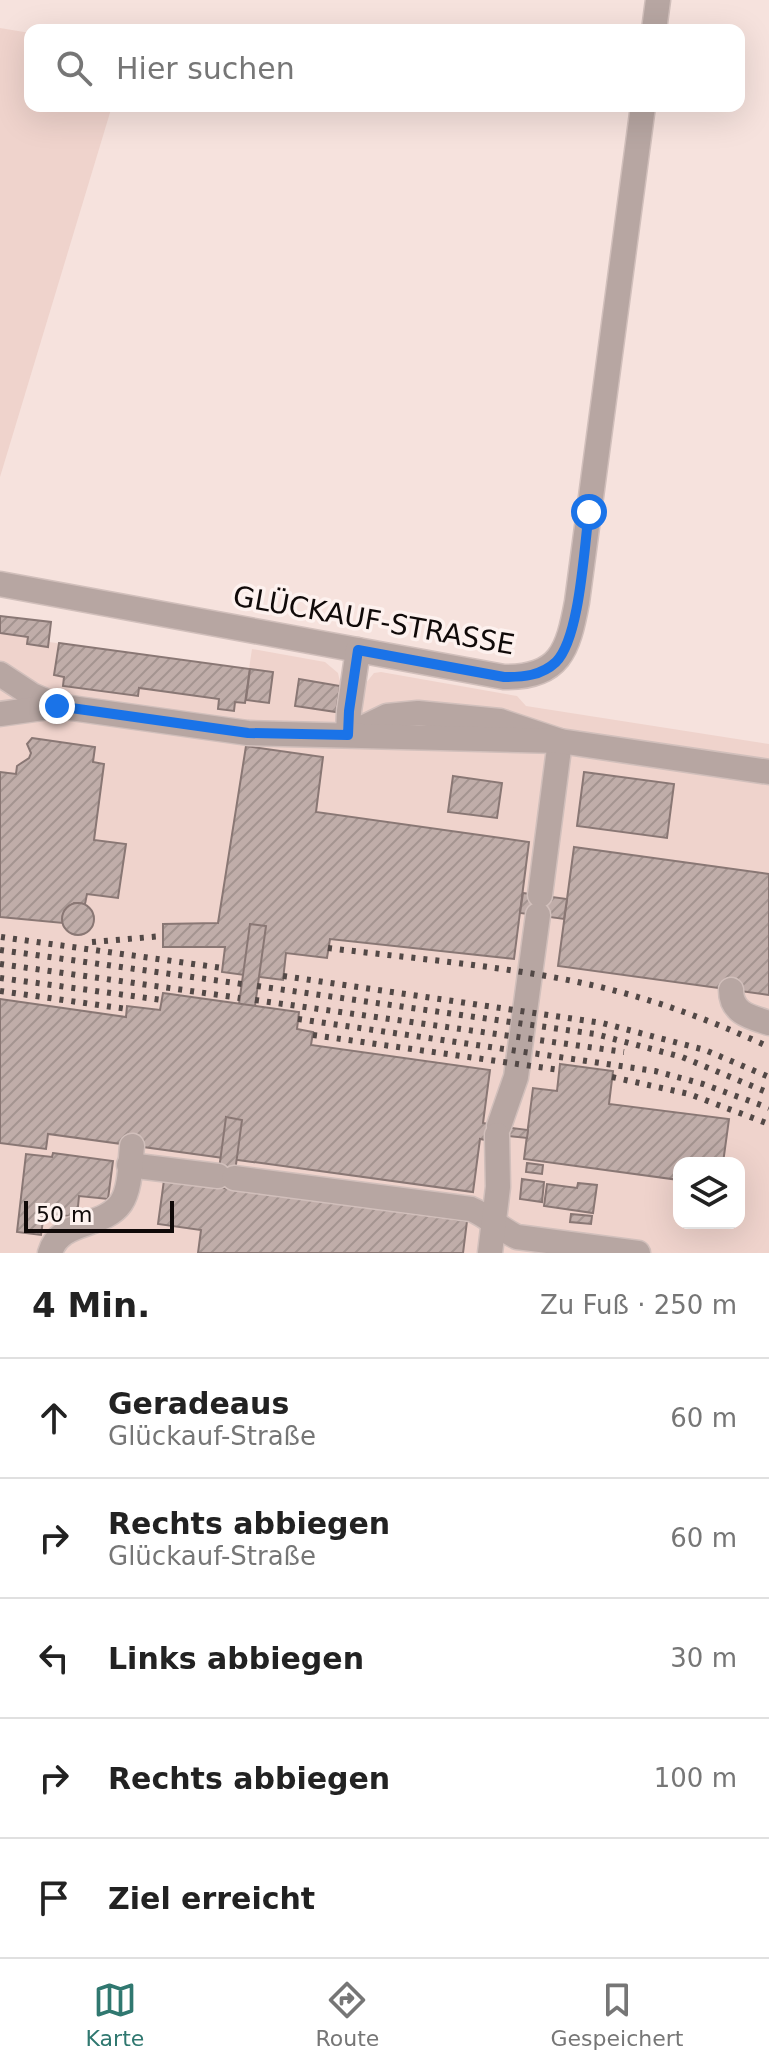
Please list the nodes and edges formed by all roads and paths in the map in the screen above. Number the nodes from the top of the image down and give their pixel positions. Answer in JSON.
{"nodes":[{"id":1,"x":658,"y":0,"type":"edge"},
{"id":2,"x":655,"y":24,"type":"edge"},
{"id":3,"x":642,"y":112,"type":"edge"},
{"id":4,"x":0,"y":584,"type":"edge"},
{"id":5,"x":358,"y":650,"type":"junction"},
{"id":6,"x":0,"y":674,"type":"edge"},
{"id":7,"x":57,"y":706,"type":"junction"},
{"id":8,"x":0,"y":714,"type":"edge"},
{"id":9,"x":348,"y":735,"type":"junction"},
{"id":10,"x":560,"y":741,"type":"junction"},
{"id":11,"x":769,"y":772,"type":"edge"},
{"id":12,"x":731,"y":990,"type":"dead end"},
{"id":13,"x":769,"y":1023,"type":"edge"},
{"id":14,"x":494,"y":1223,"type":"junction"},
{"id":15,"x":50,"y":1253,"type":"edge"},
{"id":16,"x":490,"y":1253,"type":"edge"},
{"id":17,"x":638,"y":1253,"type":"edge"}],
"edges":[{"from":1,"to":2,"type":"street"},
{"from":3,"to":5,"type":"street","name":"GLÜCKAUF-STRASSE"},
{"from":4,"to":5,"type":"street","name":"GLÜCKAUF-STRASSE"},
{"from":5,"to":9,"type":"street"},
{"from":6,"to":7,"type":"street"},
{"from":7,"to":8,"type":"street"},
{"from":7,"to":9,"type":"street"},
{"from":9,"to":10,"type":"street"},
{"from":10,"to":11,"type":"street"},
{"from":10,"to":14,"type":"street"},
{"from":12,"to":13,"type":"street"},
{"from":14,"to":15,"type":"street"},
{"from":14,"to":16,"type":"street"},
{"from":14,"to":17,"type":"street"}]}
